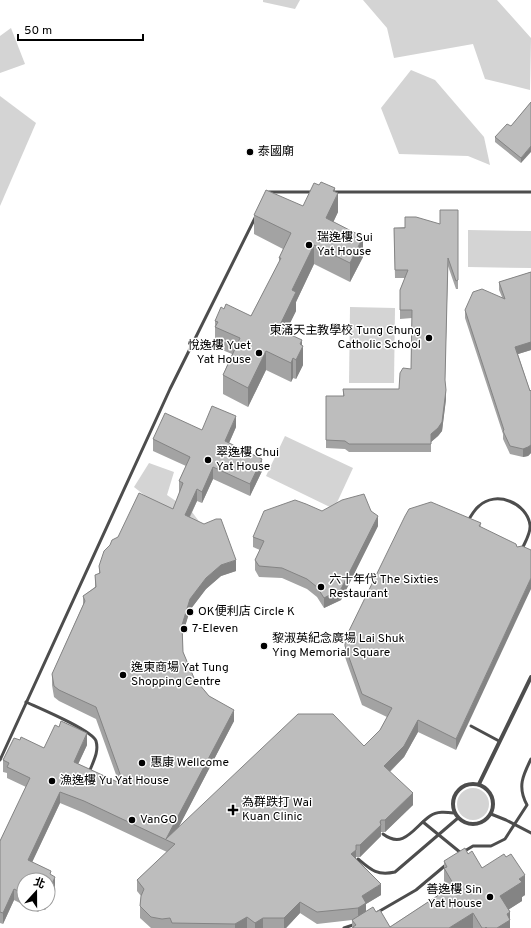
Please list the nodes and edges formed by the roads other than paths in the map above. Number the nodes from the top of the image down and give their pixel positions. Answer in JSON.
{"nodes":[{"id":1,"x":268,"y":192,"type":"edge"},
{"id":2,"x":320,"y":192,"type":"edge"},
{"id":3,"x":328,"y":192,"type":"edge"},
{"id":4,"x":531,"y":192,"type":"edge"},
{"id":5,"x":257,"y":213,"type":"edge"},
{"id":6,"x":467,"y":525,"type":"edge"},
{"id":7,"x":519,"y":556,"type":"edge"},
{"id":8,"x":531,"y":677,"type":"edge"},
{"id":9,"x":26,"y":702,"type":"junction"},
{"id":10,"x":470,"y":726,"type":"edge"},
{"id":11,"x":499,"y":741,"type":"junction"},
{"id":12,"x":531,"y":759,"type":"edge"},
{"id":13,"x":0,"y":760,"type":"edge"},
{"id":14,"x":90,"y":770,"type":"edge"},
{"id":15,"x":478,"y":784,"type":"junction"},
{"id":16,"x":454,"y":813,"type":"junction"},
{"id":17,"x":491,"y":814,"type":"junction"},
{"id":18,"x":458,"y":818,"type":"junction"},
{"id":19,"x":423,"y":822,"type":"junction"},
{"id":20,"x":515,"y":824,"type":"junction"},
{"id":21,"x":531,"y":833,"type":"edge"},
{"id":22,"x":383,"y":834,"type":"edge"},
{"id":23,"x":439,"y":835,"type":"junction"},
{"id":24,"x":461,"y":853,"type":"junction"},
{"id":25,"x":358,"y":858,"type":"edge"},
{"id":26,"x":455,"y":858,"type":"edge"},
{"id":27,"x":450,"y":862,"type":"edge"},
{"id":28,"x":373,"y":915,"type":"edge"},
{"id":29,"x":360,"y":922,"type":"edge"},
{"id":30,"x":344,"y":928,"type":"edge"}],
"edges":[{"from":1,"to":2,"type":"lane"},
{"from":3,"to":4,"type":"lane"},
{"from":5,"to":9,"type":"lane"},
{"from":6,"to":7,"type":"lane"},
{"from":8,"to":11,"type":"street"},
{"from":9,"to":13,"type":"lane"},
{"from":9,"to":14,"type":"lane"},
{"from":10,"to":11,"type":"lane"},
{"from":11,"to":15,"type":"street"},
{"from":12,"to":20,"type":"lane"},
{"from":15,"to":16,"type":"street"},
{"from":15,"to":17,"type":"street"},
{"from":16,"to":18,"type":"street"},
{"from":16,"to":19,"type":"lane"},
{"from":17,"to":18,"type":"street"},
{"from":17,"to":20,"type":"lane"},
{"from":18,"to":23,"type":"lane"},
{"from":19,"to":22,"type":"lane"},
{"from":19,"to":23,"type":"lane"},
{"from":20,"to":21,"type":"lane"},
{"from":20,"to":24,"type":"lane"},
{"from":23,"to":24,"type":"lane"},
{"from":23,"to":25,"type":"lane"},
{"from":24,"to":26,"type":"lane"},
{"from":27,"to":28,"type":"lane"},
{"from":29,"to":30,"type":"lane"}]}
